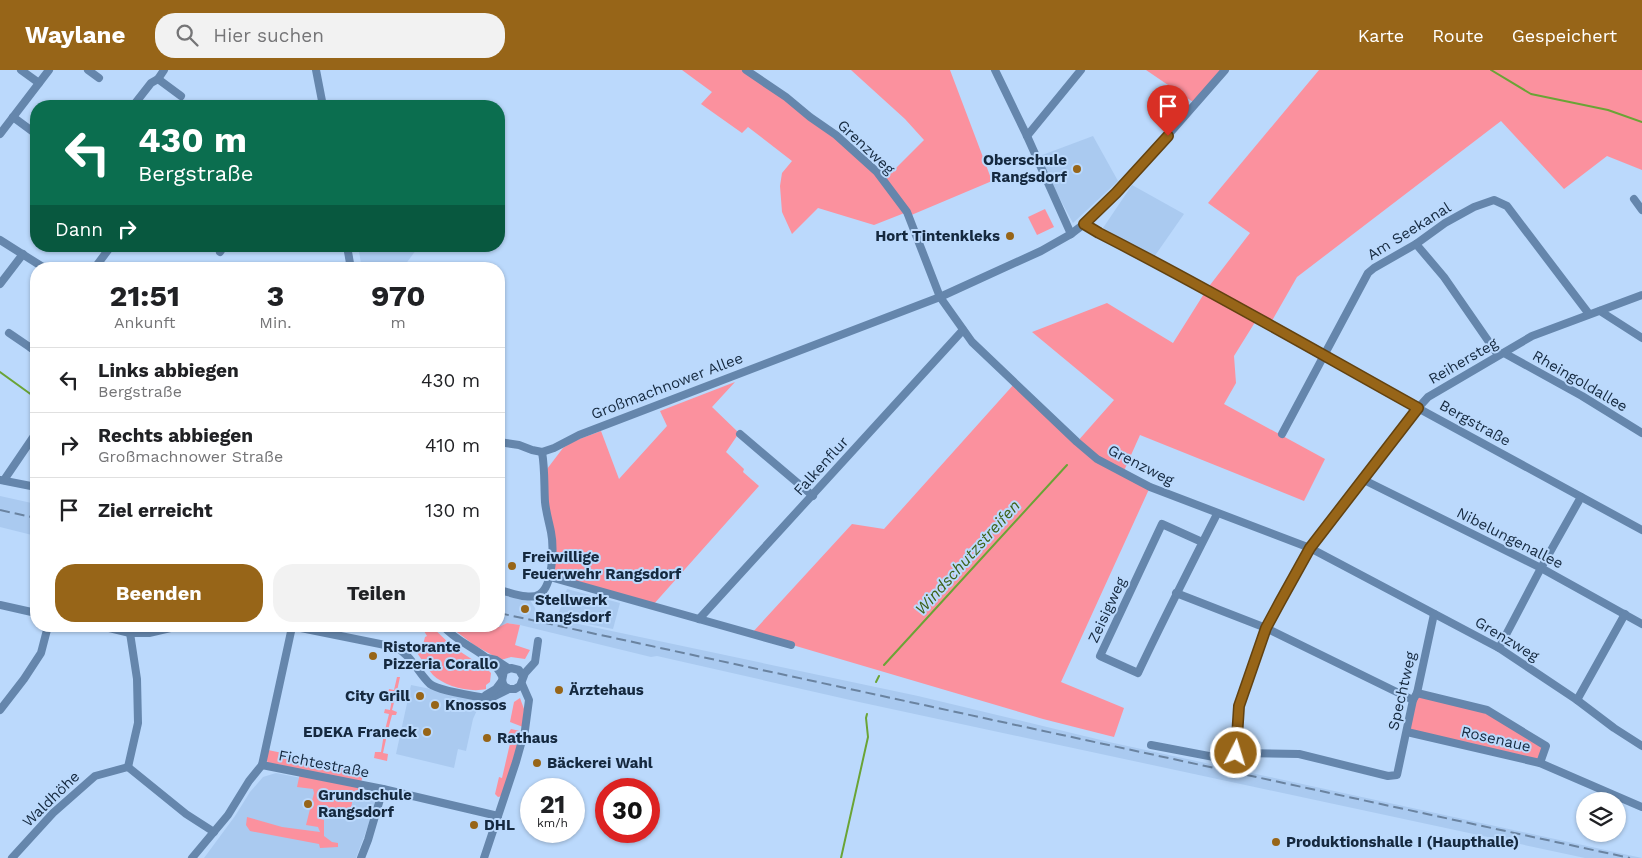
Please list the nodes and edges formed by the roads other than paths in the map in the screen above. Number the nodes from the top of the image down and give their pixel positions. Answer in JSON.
{"nodes":[{"id":1,"x":21,"y":70,"type":"edge"},
{"id":2,"x":49,"y":70,"type":"edge"},
{"id":3,"x":88,"y":70,"type":"edge"},
{"id":4,"x":164,"y":70,"type":"edge"},
{"id":5,"x":316,"y":70,"type":"edge"},
{"id":6,"x":746,"y":70,"type":"edge"},
{"id":7,"x":995,"y":70,"type":"edge"},
{"id":8,"x":1081,"y":70,"type":"edge"},
{"id":9,"x":1225,"y":70,"type":"edge"},
{"id":10,"x":99,"y":78,"type":"dead end"},
{"id":11,"x":158,"y":80,"type":"junction"},
{"id":12,"x":39,"y":83,"type":"junction"},
{"id":13,"x":181,"y":96,"type":"dead end"},
{"id":14,"x":138,"y":100,"type":"edge"},
{"id":15,"x":321,"y":100,"type":"edge"},
{"id":16,"x":13,"y":117,"type":"junction"},
{"id":17,"x":30,"y":130,"type":"edge"},
{"id":18,"x":0,"y":134,"type":"edge"},
{"id":19,"x":1027,"y":136,"type":"junction"},
{"id":20,"x":1634,"y":199,"type":"dead end"},
{"id":21,"x":1642,"y":210,"type":"edge"},
{"id":22,"x":1084,"y":224,"type":"junction"},
{"id":23,"x":1071,"y":234,"type":"junction"},
{"id":24,"x":0,"y":240,"type":"edge"},
{"id":25,"x":1416,"y":244,"type":"junction"},
{"id":26,"x":23,"y":254,"type":"junction"},
{"id":27,"x":35,"y":262,"type":"edge"},
{"id":28,"x":0,"y":284,"type":"edge"},
{"id":29,"x":1642,"y":295,"type":"edge"},
{"id":30,"x":940,"y":297,"type":"junction"},
{"id":31,"x":1600,"y":311,"type":"junction"},
{"id":32,"x":1590,"y":314,"type":"junction"},
{"id":33,"x":963,"y":330,"type":"junction"},
{"id":34,"x":9,"y":333,"type":"dead end"},
{"id":35,"x":1642,"y":338,"type":"edge"},
{"id":36,"x":30,"y":347,"type":"edge"},
{"id":37,"x":1501,"y":354,"type":"junction"},
{"id":38,"x":1324,"y":357,"type":"junction"},
{"id":39,"x":1418,"y":408,"type":"junction"},
{"id":40,"x":1642,"y":433,"type":"edge"},
{"id":41,"x":740,"y":434,"type":"dead end"},
{"id":42,"x":1282,"y":434,"type":"dead end"},
{"id":43,"x":30,"y":441,"type":"edge"},
{"id":44,"x":505,"y":443,"type":"edge"},
{"id":45,"x":542,"y":452,"type":"junction"},
{"id":46,"x":2,"y":480,"type":"edge"},
{"id":47,"x":1364,"y":480,"type":"junction"},
{"id":48,"x":30,"y":487,"type":"edge"},
{"id":49,"x":813,"y":496,"type":"junction"},
{"id":50,"x":1581,"y":497,"type":"junction"},
{"id":51,"x":1216,"y":514,"type":"junction"},
{"id":52,"x":1642,"y":530,"type":"edge"},
{"id":53,"x":1202,"y":542,"type":"junction"},
{"id":54,"x":1310,"y":548,"type":"junction"},
{"id":55,"x":1541,"y":568,"type":"junction"},
{"id":56,"x":550,"y":577,"type":"junction"},
{"id":57,"x":505,"y":591,"type":"edge"},
{"id":58,"x":1176,"y":593,"type":"junction"},
{"id":59,"x":0,"y":605,"type":"edge"},
{"id":60,"x":30,"y":612,"type":"edge"},
{"id":61,"x":1434,"y":614,"type":"junction"},
{"id":62,"x":1625,"y":614,"type":"junction"},
{"id":63,"x":699,"y":619,"type":"junction"},
{"id":64,"x":1642,"y":624,"type":"edge"},
{"id":65,"x":1266,"y":628,"type":"junction"},
{"id":66,"x":46,"y":632,"type":"edge"},
{"id":67,"x":126,"y":632,"type":"edge"},
{"id":68,"x":153,"y":632,"type":"edge"},
{"id":69,"x":290,"y":632,"type":"edge"},
{"id":70,"x":321,"y":632,"type":"edge"},
{"id":71,"x":450,"y":632,"type":"edge"},
{"id":72,"x":130,"y":633,"type":"junction"},
{"id":73,"x":791,"y":645,"type":"dead end"},
{"id":74,"x":1500,"y":648,"type":"junction"},
{"id":75,"x":487,"y":658,"type":"junction"},
{"id":76,"x":508,"y":668,"type":"junction"},
{"id":77,"x":517,"y":668,"type":"junction"},
{"id":78,"x":502,"y":678,"type":"junction"},
{"id":79,"x":522,"y":681,"type":"junction"},
{"id":80,"x":511,"y":689,"type":"junction"},
{"id":81,"x":1415,"y":696,"type":"junction"},
{"id":82,"x":482,"y":697,"type":"junction"},
{"id":83,"x":1578,"y":700,"type":"junction"},
{"id":84,"x":1,"y":707,"type":"edge"},
{"id":85,"x":528,"y":707,"type":"junction"},
{"id":86,"x":1407,"y":732,"type":"junction"},
{"id":87,"x":1150,"y":744,"type":"dead end"},
{"id":88,"x":1642,"y":746,"type":"edge"},
{"id":89,"x":1236,"y":753,"type":"junction"},
{"id":90,"x":1540,"y":763,"type":"junction"},
{"id":91,"x":262,"y":766,"type":"junction"},
{"id":92,"x":128,"y":767,"type":"junction"},
{"id":93,"x":383,"y":789,"type":"junction"},
{"id":94,"x":1642,"y":806,"type":"edge"},
{"id":95,"x":498,"y":816,"type":"junction"},
{"id":96,"x":214,"y":832,"type":"junction"},
{"id":97,"x":12,"y":858,"type":"edge"},
{"id":98,"x":192,"y":858,"type":"edge"},
{"id":99,"x":361,"y":858,"type":"edge"},
{"id":100,"x":484,"y":858,"type":"edge"}],
"edges":[{"from":1,"to":12,"type":"street"},
{"from":2,"to":12,"type":"street"},
{"from":3,"to":10,"type":"street"},
{"from":4,"to":11,"type":"street"},
{"from":5,"to":15,"type":"street"},
{"from":6,"to":30,"type":"street","name":"Grenzweg"},
{"from":7,"to":19,"type":"street"},
{"from":8,"to":19,"type":"street"},
{"from":9,"to":22,"type":"street","name":"Großmachnower Allee"},
{"from":11,"to":13,"type":"street"},
{"from":11,"to":14,"type":"street"},
{"from":12,"to":16,"type":"street"},
{"from":16,"to":17,"type":"street"},
{"from":16,"to":18,"type":"street"},
{"from":19,"to":23,"type":"street"},
{"from":20,"to":21,"type":"street"},
{"from":22,"to":23,"type":"street","name":"Großmachnower Allee"},
{"from":22,"to":38,"type":"street","name":"Bergstraße"},
{"from":23,"to":30,"type":"street","name":"Großmachnower Allee"},
{"from":24,"to":26,"type":"street"},
{"from":25,"to":32,"type":"street","name":"Am Seekanal"},
{"from":25,"to":37,"type":"street"},
{"from":25,"to":38,"type":"street","name":"Am Seekanal"},
{"from":26,"to":27,"type":"street"},
{"from":26,"to":28,"type":"street"},
{"from":29,"to":31,"type":"street","name":"Reihersteg"},
{"from":30,"to":33,"type":"street","name":"Grenzweg"},
{"from":30,"to":45,"type":"street","name":"Großmachnower Allee"},
{"from":31,"to":32,"type":"street","name":"Reihersteg"},
{"from":31,"to":35,"type":"street"},
{"from":32,"to":37,"type":"street","name":"Reihersteg"},
{"from":33,"to":49,"type":"street","name":"Falkenflur"},
{"from":33,"to":51,"type":"street","name":"Grenzweg"},
{"from":34,"to":36,"type":"street"},
{"from":37,"to":39,"type":"street","name":"Reihersteg"},
{"from":37,"to":40,"type":"street","name":"Rheingoldallee"},
{"from":38,"to":39,"type":"street","name":"Bergstraße"},
{"from":38,"to":42,"type":"street","name":"Am Seekanal"},
{"from":39,"to":47,"type":"street","name":"Reihersteg"},
{"from":39,"to":50,"type":"street","name":"Bergstraße"},
{"from":41,"to":49,"type":"street"},
{"from":43,"to":46,"type":"street"},
{"from":44,"to":45,"type":"street"},
{"from":45,"to":56,"type":"street"},
{"from":46,"to":48,"type":"street"},
{"from":47,"to":54,"type":"street","name":"Reihersteg"},
{"from":47,"to":55,"type":"street","name":"Nibelungenallee"},
{"from":49,"to":63,"type":"street","name":"Falkenflur"},
{"from":50,"to":52,"type":"street","name":"Bergstraße"},
{"from":50,"to":55,"type":"street"},
{"from":51,"to":53,"type":"street","name":"Zeisigweg"},
{"from":51,"to":54,"type":"street","name":"Grenzweg"},
{"from":53,"to":58,"type":"street","name":"Zeisigweg"},
{"from":53,"to":58,"type":"street","name":"Zeisigweg"},
{"from":54,"to":61,"type":"street","name":"Grenzweg"},
{"from":54,"to":65,"type":"street","name":"Reihersteg"},
{"from":55,"to":62,"type":"street","name":"Nibelungenallee"},
{"from":55,"to":74,"type":"street"},
{"from":56,"to":57,"type":"street"},
{"from":56,"to":63,"type":"street"},
{"from":58,"to":65,"type":"street"},
{"from":59,"to":60,"type":"street"},
{"from":61,"to":74,"type":"street","name":"Grenzweg"},
{"from":61,"to":81,"type":"street","name":"Spechtweg"},
{"from":62,"to":64,"type":"street","name":"Nibelungenallee"},
{"from":62,"to":83,"type":"street"},
{"from":63,"to":73,"type":"street"},
{"from":65,"to":81,"type":"street"},
{"from":65,"to":89,"type":"street","name":"Reihersteg"},
{"from":66,"to":84,"type":"street"},
{"from":67,"to":72,"type":"street"},
{"from":68,"to":72,"type":"street"},
{"from":69,"to":91,"type":"street"},
{"from":70,"to":82,"type":"street"},
{"from":71,"to":75,"type":"street"},
{"from":72,"to":92,"type":"street"},
{"from":74,"to":83,"type":"street","name":"Grenzweg"},
{"from":75,"to":76,"type":"street"},
{"from":75,"to":78,"type":"street"},
{"from":76,"to":77,"type":"street"},
{"from":76,"to":78,"type":"street"},
{"from":77,"to":79,"type":"street"},
{"from":77,"to":79,"type":"street"},
{"from":78,"to":80,"type":"street"},
{"from":78,"to":82,"type":"street"},
{"from":79,"to":80,"type":"street"},
{"from":79,"to":85,"type":"street"},
{"from":80,"to":82,"type":"street"},
{"from":80,"to":85,"type":"street"},
{"from":81,"to":86,"type":"street","name":"Spechtweg"},
{"from":81,"to":90,"type":"street","name":"Rosenaue"},
{"from":83,"to":88,"type":"street","name":"Grenzweg"},
{"from":85,"to":95,"type":"street"},
{"from":86,"to":89,"type":"street","name":"Spechtweg"},
{"from":86,"to":90,"type":"street","name":"Rosenaue"},
{"from":87,"to":89,"type":"street"},
{"from":90,"to":94,"type":"street"},
{"from":91,"to":93,"type":"street","name":"Fichtestraße"},
{"from":91,"to":96,"type":"street"},
{"from":92,"to":96,"type":"street"},
{"from":92,"to":97,"type":"street","name":"Waldhöhe"},
{"from":93,"to":95,"type":"street","name":"Fichtestraße"},
{"from":93,"to":99,"type":"street"},
{"from":95,"to":100,"type":"street"},
{"from":96,"to":98,"type":"street"}]}
